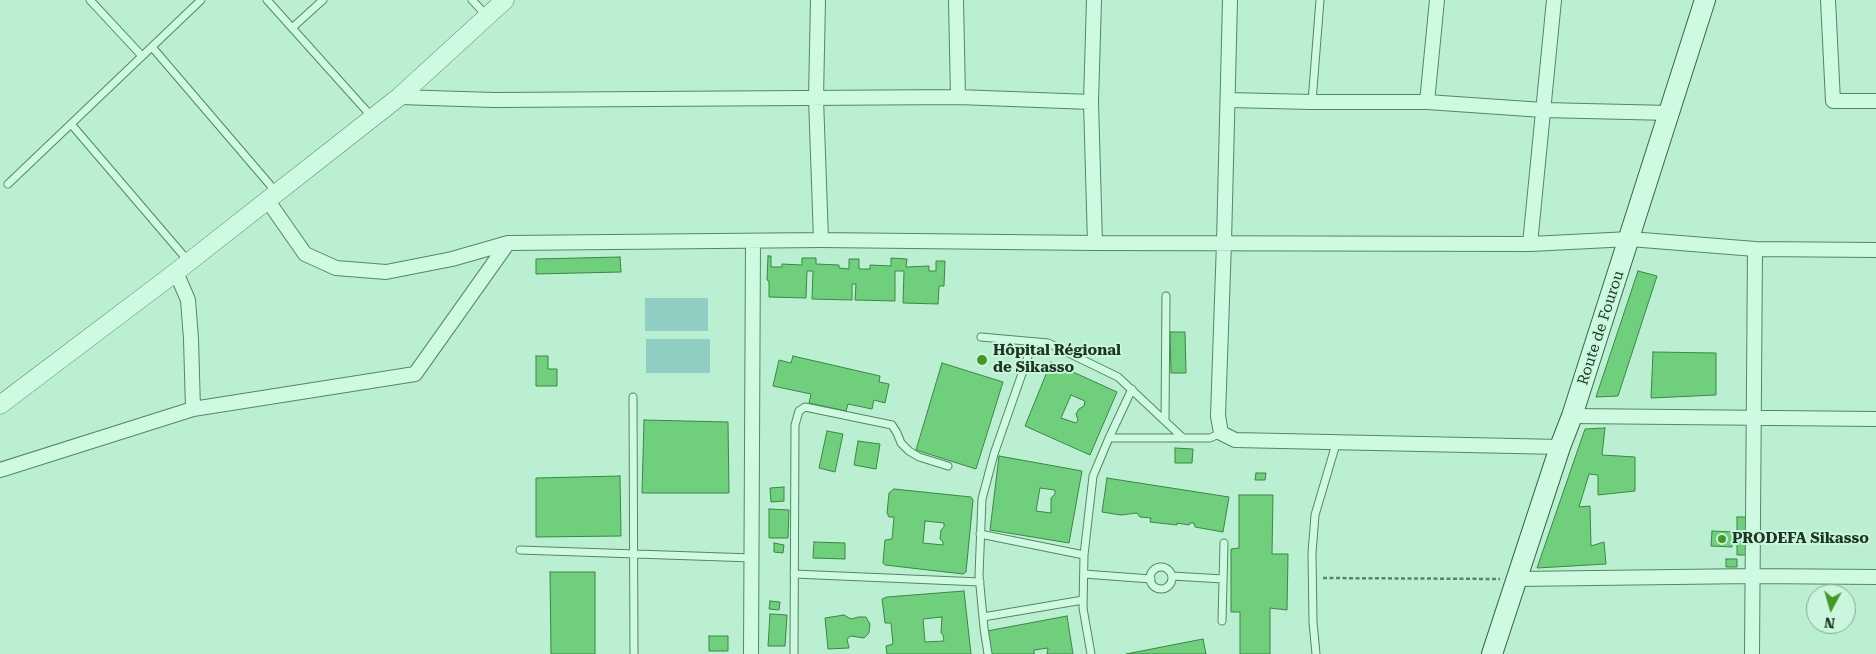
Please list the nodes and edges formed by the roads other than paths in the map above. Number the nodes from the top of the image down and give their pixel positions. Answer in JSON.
{"nodes":[{"id":1,"x":90,"y":0,"type":"edge"},
{"id":2,"x":201,"y":0,"type":"edge"},
{"id":3,"x":267,"y":0,"type":"edge"},
{"id":4,"x":323,"y":0,"type":"edge"},
{"id":5,"x":472,"y":0,"type":"edge"},
{"id":6,"x":505,"y":0,"type":"edge"},
{"id":7,"x":818,"y":0,"type":"edge"},
{"id":8,"x":956,"y":0,"type":"edge"},
{"id":9,"x":1094,"y":0,"type":"edge"},
{"id":10,"x":1230,"y":0,"type":"edge"},
{"id":11,"x":1320,"y":0,"type":"edge"},
{"id":12,"x":1436,"y":0,"type":"edge"},
{"id":13,"x":1554,"y":0,"type":"edge"},
{"id":14,"x":1705,"y":0,"type":"edge"},
{"id":15,"x":1828,"y":0,"type":"edge"},
{"id":16,"x":487,"y":16,"type":"junction"},
{"id":17,"x":292,"y":28,"type":"junction"},
{"id":18,"x":152,"y":47,"type":"junction"},
{"id":19,"x":142,"y":56,"type":"junction"},
{"id":20,"x":400,"y":97,"type":"junction"},
{"id":21,"x":958,"y":97,"type":"junction"},
{"id":22,"x":816,"y":98,"type":"junction"},
{"id":23,"x":1228,"y":100,"type":"junction"},
{"id":24,"x":1876,"y":101,"type":"edge"},
{"id":25,"x":1092,"y":102,"type":"junction"},
{"id":26,"x":1312,"y":102,"type":"junction"},
{"id":27,"x":1428,"y":102,"type":"junction"},
{"id":28,"x":1543,"y":110,"type":"junction"},
{"id":29,"x":1670,"y":113,"type":"junction"},
{"id":30,"x":373,"y":118,"type":"junction"},
{"id":31,"x":71,"y":124,"type":"junction"},
{"id":32,"x":8,"y":184,"type":"dead end"},
{"id":33,"x":273,"y":197,"type":"junction"},
{"id":34,"x":1630,"y":239,"type":"junction"},
{"id":35,"x":821,"y":240,"type":"junction"},
{"id":36,"x":753,"y":241,"type":"junction"},
{"id":37,"x":1224,"y":242,"type":"junction"},
{"id":38,"x":508,"y":243,"type":"junction"},
{"id":39,"x":1095,"y":243,"type":"junction"},
{"id":40,"x":1530,"y":244,"type":"junction"},
{"id":41,"x":1755,"y":249,"type":"junction"},
{"id":42,"x":1876,"y":250,"type":"edge"},
{"id":43,"x":182,"y":267,"type":"junction"},
{"id":44,"x":1166,"y":296,"type":"dead end"},
{"id":45,"x":982,"y":337,"type":"dead end"},
{"id":46,"x":1033,"y":342,"type":"junction"},
{"id":47,"x":1132,"y":389,"type":"junction"},
{"id":48,"x":632,"y":397,"type":"dead end"},
{"id":49,"x":0,"y":405,"type":"edge"},
{"id":50,"x":192,"y":410,"type":"junction"},
{"id":51,"x":1572,"y":416,"type":"junction"},
{"id":52,"x":1754,"y":418,"type":"junction"},
{"id":53,"x":1876,"y":419,"type":"edge"},
{"id":54,"x":1165,"y":421,"type":"junction"},
{"id":55,"x":1221,"y":433,"type":"junction"},
{"id":56,"x":1109,"y":438,"type":"junction"},
{"id":57,"x":1182,"y":438,"type":"junction"},
{"id":58,"x":1336,"y":444,"type":"junction"},
{"id":59,"x":1560,"y":448,"type":"junction"},
{"id":60,"x":948,"y":466,"type":"dead end"},
{"id":61,"x":0,"y":470,"type":"edge"},
{"id":62,"x":980,"y":534,"type":"junction"},
{"id":63,"x":1224,"y":543,"type":"dead end"},
{"id":64,"x":520,"y":550,"type":"dead end"},
{"id":65,"x":633,"y":554,"type":"junction"},
{"id":66,"x":1084,"y":555,"type":"junction"},
{"id":67,"x":752,"y":558,"type":"junction"},
{"id":68,"x":794,"y":574,"type":"junction"},
{"id":69,"x":1084,"y":574,"type":"junction"},
{"id":70,"x":1172,"y":576,"type":"junction"},
{"id":71,"x":1753,"y":576,"type":"junction"},
{"id":72,"x":1876,"y":577,"type":"edge"},
{"id":73,"x":1151,"y":579,"type":"junction"},
{"id":74,"x":1223,"y":579,"type":"junction"},
{"id":75,"x":1516,"y":579,"type":"junction"},
{"id":76,"x":980,"y":582,"type":"junction"},
{"id":77,"x":1083,"y":600,"type":"junction"},
{"id":78,"x":983,"y":616,"type":"junction"},
{"id":79,"x":1222,"y":622,"type":"dead end"},
{"id":80,"x":634,"y":654,"type":"edge"},
{"id":81,"x":751,"y":654,"type":"edge"},
{"id":82,"x":794,"y":654,"type":"edge"},
{"id":83,"x":988,"y":654,"type":"edge"},
{"id":84,"x":1091,"y":654,"type":"edge"},
{"id":85,"x":1316,"y":654,"type":"edge"},
{"id":86,"x":1492,"y":654,"type":"edge"},
{"id":87,"x":1752,"y":654,"type":"edge"}],
"edges":[{"from":1,"to":19,"type":"lane"},
{"from":2,"to":18,"type":"lane"},
{"from":3,"to":17,"type":"lane"},
{"from":4,"to":17,"type":"lane"},
{"from":5,"to":16,"type":"lane"},
{"from":6,"to":16,"type":"street"},
{"from":7,"to":22,"type":"street"},
{"from":8,"to":21,"type":"street"},
{"from":9,"to":25,"type":"street"},
{"from":10,"to":23,"type":"street"},
{"from":11,"to":26,"type":"lane"},
{"from":12,"to":27,"type":"street"},
{"from":13,"to":28,"type":"street"},
{"from":14,"to":29,"type":"main road","name":"Route de Fourou"},
{"from":15,"to":24,"type":"street"},
{"from":16,"to":20,"type":"street"},
{"from":17,"to":30,"type":"lane"},
{"from":18,"to":19,"type":"lane"},
{"from":18,"to":33,"type":"lane"},
{"from":19,"to":31,"type":"lane"},
{"from":20,"to":22,"type":"street"},
{"from":20,"to":30,"type":"street"},
{"from":21,"to":22,"type":"street"},
{"from":21,"to":25,"type":"street"},
{"from":22,"to":35,"type":"street"},
{"from":23,"to":26,"type":"street"},
{"from":23,"to":37,"type":"street"},
{"from":25,"to":39,"type":"street"},
{"from":26,"to":27,"type":"street"},
{"from":27,"to":28,"type":"street"},
{"from":28,"to":29,"type":"street"},
{"from":28,"to":40,"type":"street"},
{"from":29,"to":34,"type":"main road","name":"Route de Fourou"},
{"from":30,"to":33,"type":"street"},
{"from":31,"to":32,"type":"lane"},
{"from":31,"to":43,"type":"lane"},
{"from":33,"to":38,"type":"street"},
{"from":33,"to":43,"type":"street"},
{"from":34,"to":40,"type":"street"},
{"from":34,"to":41,"type":"street"},
{"from":34,"to":51,"type":"main road","name":"Route de Fourou"},
{"from":35,"to":36,"type":"street"},
{"from":35,"to":39,"type":"street"},
{"from":36,"to":38,"type":"street"},
{"from":36,"to":67,"type":"street"},
{"from":37,"to":39,"type":"street"},
{"from":37,"to":40,"type":"street"},
{"from":37,"to":55,"type":"street"},
{"from":38,"to":50,"type":"street"},
{"from":41,"to":42,"type":"street"},
{"from":41,"to":52,"type":"street"},
{"from":43,"to":49,"type":"street"},
{"from":43,"to":50,"type":"street"},
{"from":44,"to":54,"type":"lane"},
{"from":45,"to":46,"type":"lane"},
{"from":46,"to":47,"type":"lane"},
{"from":46,"to":62,"type":"lane"},
{"from":47,"to":54,"type":"lane"},
{"from":47,"to":56,"type":"lane"},
{"from":48,"to":65,"type":"lane"},
{"from":50,"to":61,"type":"street"},
{"from":51,"to":52,"type":"street"},
{"from":51,"to":59,"type":"main road","name":"Route de Fourou"},
{"from":52,"to":53,"type":"street"},
{"from":52,"to":71,"type":"street"},
{"from":54,"to":57,"type":"lane"},
{"from":55,"to":57,"type":"lane"},
{"from":55,"to":58,"type":"street"},
{"from":56,"to":57,"type":"lane"},
{"from":56,"to":66,"type":"lane"},
{"from":58,"to":59,"type":"street"},
{"from":58,"to":85,"type":"lane"},
{"from":59,"to":75,"type":"main road","name":"Route de Fourou"},
{"from":60,"to":68,"type":"lane"},
{"from":62,"to":66,"type":"lane"},
{"from":62,"to":76,"type":"lane"},
{"from":63,"to":74,"type":"lane"},
{"from":64,"to":65,"type":"lane"},
{"from":65,"to":67,"type":"lane"},
{"from":65,"to":80,"type":"lane"},
{"from":66,"to":69,"type":"lane"},
{"from":67,"to":81,"type":"street"},
{"from":68,"to":76,"type":"lane"},
{"from":68,"to":82,"type":"lane"},
{"from":69,"to":73,"type":"lane"},
{"from":69,"to":77,"type":"lane"},
{"from":70,"to":73,"type":"lane"},
{"from":70,"to":73,"type":"lane"},
{"from":70,"to":74,"type":"lane"},
{"from":71,"to":72,"type":"street"},
{"from":71,"to":75,"type":"street"},
{"from":71,"to":87,"type":"street"},
{"from":74,"to":79,"type":"lane"},
{"from":75,"to":86,"type":"main road","name":"Route de Fourou"},
{"from":76,"to":78,"type":"lane"},
{"from":77,"to":78,"type":"lane"},
{"from":77,"to":84,"type":"lane"},
{"from":78,"to":83,"type":"lane"}]}
